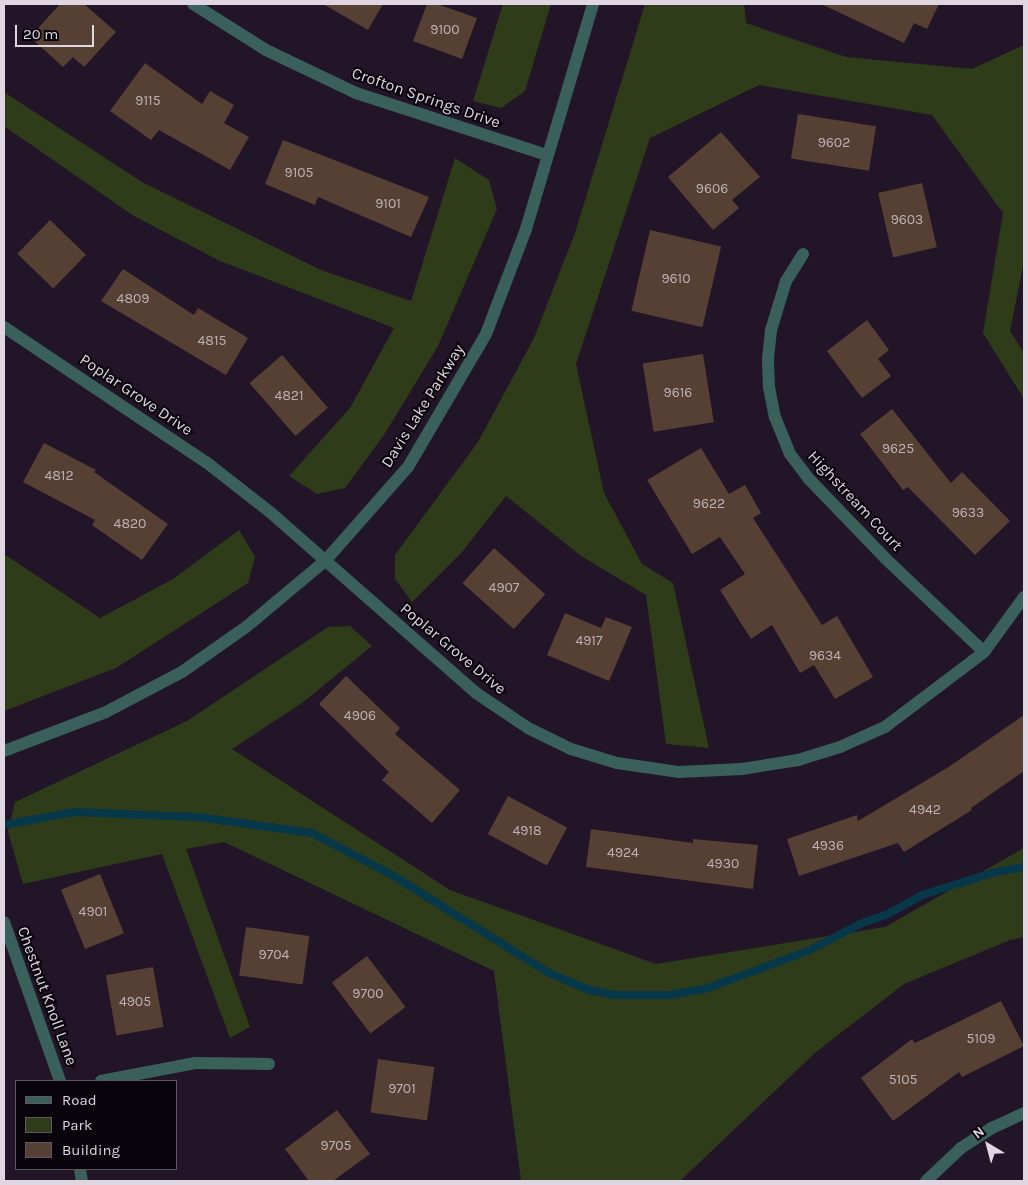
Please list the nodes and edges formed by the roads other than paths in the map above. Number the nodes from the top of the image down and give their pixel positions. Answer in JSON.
{"nodes":[{"id":1,"x":193,"y":4,"type":"edge"},
{"id":2,"x":593,"y":4,"type":"edge"},
{"id":3,"x":547,"y":155,"type":"junction"},
{"id":4,"x":803,"y":254,"type":"dead end"},
{"id":5,"x":4,"y":327,"type":"edge"},
{"id":6,"x":325,"y":562,"type":"junction"},
{"id":7,"x":1024,"y":597,"type":"edge"},
{"id":8,"x":984,"y":652,"type":"junction"},
{"id":9,"x":4,"y":751,"type":"edge"},
{"id":10,"x":4,"y":922,"type":"edge"},
{"id":11,"x":268,"y":1064,"type":"dead end"},
{"id":12,"x":60,"y":1080,"type":"edge"},
{"id":13,"x":106,"y":1080,"type":"edge"},
{"id":14,"x":1024,"y":1113,"type":"edge"},
{"id":15,"x":926,"y":1181,"type":"edge"}],
"edges":[{"from":1,"to":3,"type":"street","name":"Crofton Springs Drive"},
{"from":2,"to":3,"type":"street","name":"Davis Lake Parkway"},
{"from":3,"to":6,"type":"street","name":"Davis Lake Parkway"},
{"from":4,"to":8,"type":"street","name":"Highstream Court"},
{"from":5,"to":6,"type":"street","name":"Poplar Grove Drive"},
{"from":6,"to":8,"type":"street","name":"Poplar Grove Drive"},
{"from":6,"to":9,"type":"street","name":"Davis Lake Parkway"},
{"from":7,"to":8,"type":"street","name":"Poplar Grove Drive"},
{"from":10,"to":12,"type":"street","name":"Chestnut Knoll Lane"},
{"from":11,"to":13,"type":"street"},
{"from":14,"to":15,"type":"street"}]}
